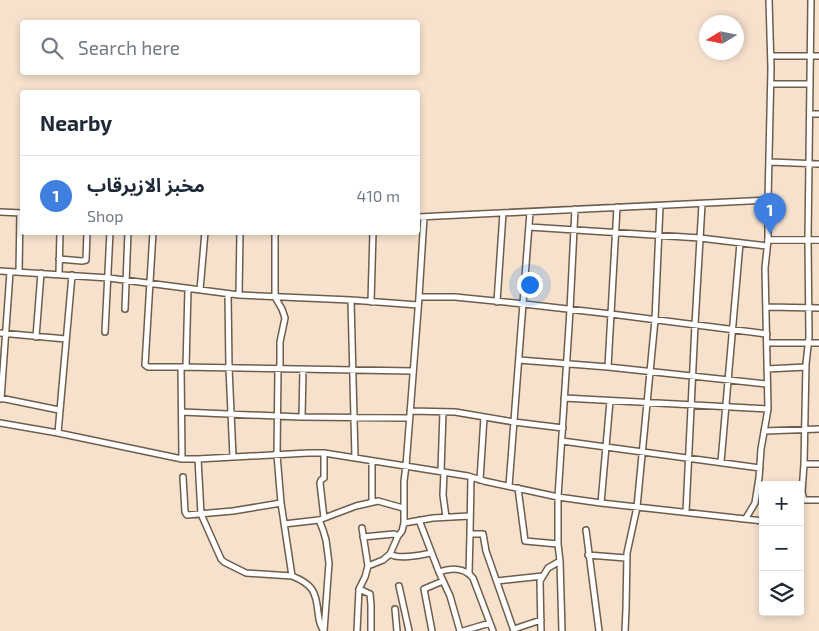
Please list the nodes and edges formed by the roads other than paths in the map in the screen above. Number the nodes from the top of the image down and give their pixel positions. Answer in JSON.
{"nodes":[{"id":1,"x":769,"y":0,"type":"edge"},
{"id":2,"x":811,"y":0,"type":"edge"},
{"id":3,"x":771,"y":56,"type":"junction"},
{"id":4,"x":810,"y":56,"type":"junction"},
{"id":5,"x":819,"y":56,"type":"edge"},
{"id":6,"x":771,"y":84,"type":"junction"},
{"id":7,"x":810,"y":84,"type":"junction"},
{"id":8,"x":810,"y":114,"type":"junction"},
{"id":9,"x":819,"y":114,"type":"edge"},
{"id":10,"x":770,"y":162,"type":"junction"},
{"id":11,"x":809,"y":164,"type":"junction"},
{"id":12,"x":819,"y":164,"type":"edge"},
{"id":13,"x":768,"y":200,"type":"junction"},
{"id":14,"x":702,"y":204,"type":"junction"},
{"id":15,"x":660,"y":206,"type":"junction"},
{"id":16,"x":617,"y":207,"type":"junction"},
{"id":17,"x":575,"y":209,"type":"junction"},
{"id":18,"x":0,"y":212,"type":"edge"},
{"id":19,"x":530,"y":212,"type":"junction"},
{"id":20,"x":20,"y":213,"type":"edge"},
{"id":21,"x":503,"y":213,"type":"junction"},
{"id":22,"x":421,"y":217,"type":"edge"},
{"id":23,"x":529,"y":227,"type":"junction"},
{"id":24,"x":574,"y":230,"type":"junction"},
{"id":25,"x":616,"y":232,"type":"junction"},
{"id":26,"x":21,"y":235,"type":"edge"},
{"id":27,"x":60,"y":235,"type":"edge"},
{"id":28,"x":87,"y":235,"type":"edge"},
{"id":29,"x":110,"y":235,"type":"edge"},
{"id":30,"x":128,"y":235,"type":"edge"},
{"id":31,"x":153,"y":235,"type":"edge"},
{"id":32,"x":205,"y":235,"type":"edge"},
{"id":33,"x":240,"y":235,"type":"edge"},
{"id":34,"x":275,"y":235,"type":"edge"},
{"id":35,"x":373,"y":235,"type":"edge"},
{"id":36,"x":658,"y":235,"type":"junction"},
{"id":37,"x":700,"y":238,"type":"junction"},
{"id":38,"x":808,"y":240,"type":"junction"},
{"id":39,"x":819,"y":240,"type":"edge"},
{"id":40,"x":740,"y":242,"type":"junction"},
{"id":41,"x":767,"y":243,"type":"junction"},
{"id":42,"x":59,"y":259,"type":"junction"},
{"id":43,"x":0,"y":271,"type":"edge"},
{"id":44,"x":10,"y":272,"type":"junction"},
{"id":45,"x":20,"y":272,"type":"junction"},
{"id":46,"x":41,"y":273,"type":"junction"},
{"id":47,"x":59,"y":274,"type":"junction"},
{"id":48,"x":72,"y":275,"type":"junction"},
{"id":49,"x":109,"y":278,"type":"junction"},
{"id":50,"x":127,"y":280,"type":"junction"},
{"id":51,"x":149,"y":282,"type":"junction"},
{"id":52,"x":188,"y":289,"type":"junction"},
{"id":53,"x":200,"y":290,"type":"junction"},
{"id":54,"x":228,"y":294,"type":"junction"},
{"id":55,"x":239,"y":295,"type":"junction"},
{"id":56,"x":275,"y":297,"type":"junction"},
{"id":57,"x":419,"y":297,"type":"junction"},
{"id":58,"x":351,"y":300,"type":"junction"},
{"id":59,"x":371,"y":302,"type":"junction"},
{"id":60,"x":497,"y":302,"type":"junction"},
{"id":61,"x":524,"y":304,"type":"junction"},
{"id":62,"x":418,"y":305,"type":"junction"},
{"id":63,"x":767,"y":307,"type":"junction"},
{"id":64,"x":808,"y":308,"type":"junction"},
{"id":65,"x":819,"y":308,"type":"edge"},
{"id":66,"x":125,"y":310,"type":"dead end"},
{"id":67,"x":570,"y":310,"type":"junction"},
{"id":68,"x":611,"y":314,"type":"junction"},
{"id":69,"x":655,"y":320,"type":"junction"},
{"id":70,"x":694,"y":324,"type":"junction"},
{"id":71,"x":732,"y":329,"type":"junction"},
{"id":72,"x":105,"y":332,"type":"dead end"},
{"id":73,"x":3,"y":333,"type":"edge"},
{"id":74,"x":767,"y":334,"type":"junction"},
{"id":75,"x":36,"y":337,"type":"junction"},
{"id":76,"x":66,"y":339,"type":"junction"},
{"id":77,"x":767,"y":343,"type":"junction"},
{"id":78,"x":808,"y":343,"type":"junction"},
{"id":79,"x":819,"y":343,"type":"edge"},
{"id":80,"x":519,"y":360,"type":"junction"},
{"id":81,"x":567,"y":363,"type":"junction"},
{"id":82,"x":184,"y":367,"type":"junction"},
{"id":83,"x":608,"y":367,"type":"junction"},
{"id":84,"x":806,"y":367,"type":"junction"},
{"id":85,"x":229,"y":368,"type":"junction"},
{"id":86,"x":278,"y":368,"type":"junction"},
{"id":87,"x":302,"y":369,"type":"junction"},
{"id":88,"x":353,"y":369,"type":"junction"},
{"id":89,"x":767,"y":369,"type":"junction"},
{"id":90,"x":413,"y":371,"type":"junction"},
{"id":91,"x":649,"y":371,"type":"junction"},
{"id":92,"x":692,"y":376,"type":"junction"},
{"id":93,"x":728,"y":379,"type":"junction"},
{"id":94,"x":768,"y":384,"type":"junction"},
{"id":95,"x":564,"y":398,"type":"junction"},
{"id":96,"x":0,"y":399,"type":"edge"},
{"id":97,"x":610,"y":400,"type":"junction"},
{"id":98,"x":646,"y":403,"type":"junction"},
{"id":99,"x":691,"y":405,"type":"junction"},
{"id":100,"x":725,"y":407,"type":"junction"},
{"id":101,"x":768,"y":409,"type":"junction"},
{"id":102,"x":59,"y":410,"type":"junction"},
{"id":103,"x":410,"y":411,"type":"junction"},
{"id":104,"x":182,"y":412,"type":"junction"},
{"id":105,"x":443,"y":412,"type":"junction"},
{"id":106,"x":230,"y":414,"type":"junction"},
{"id":107,"x":277,"y":416,"type":"junction"},
{"id":108,"x":484,"y":417,"type":"junction"},
{"id":109,"x":302,"y":418,"type":"junction"},
{"id":110,"x":354,"y":418,"type":"junction"},
{"id":111,"x":410,"y":418,"type":"junction"},
{"id":112,"x":514,"y":422,"type":"junction"},
{"id":113,"x":0,"y":423,"type":"edge"},
{"id":114,"x":562,"y":428,"type":"junction"},
{"id":115,"x":819,"y":429,"type":"edge"},
{"id":116,"x":804,"y":430,"type":"junction"},
{"id":117,"x":764,"y":431,"type":"junction"},
{"id":118,"x":58,"y":433,"type":"junction"},
{"id":119,"x":562,"y":441,"type":"junction"},
{"id":120,"x":607,"y":446,"type":"junction"},
{"id":121,"x":642,"y":451,"type":"junction"},
{"id":122,"x":324,"y":453,"type":"junction"},
{"id":123,"x":277,"y":455,"type":"junction"},
{"id":124,"x":233,"y":457,"type":"junction"},
{"id":125,"x":355,"y":458,"type":"junction"},
{"id":126,"x":688,"y":458,"type":"junction"},
{"id":127,"x":182,"y":459,"type":"junction"},
{"id":128,"x":198,"y":459,"type":"junction"},
{"id":129,"x":372,"y":461,"type":"junction"},
{"id":130,"x":721,"y":462,"type":"junction"},
{"id":131,"x":804,"y":464,"type":"junction"},
{"id":132,"x":819,"y":464,"type":"edge"},
{"id":133,"x":406,"y":466,"type":"junction"},
{"id":134,"x":760,"y":468,"type":"junction"},
{"id":135,"x":443,"y":472,"type":"junction"},
{"id":136,"x":183,"y":477,"type":"dead end"},
{"id":137,"x":471,"y":477,"type":"junction"},
{"id":138,"x":759,"y":478,"type":"junction"},
{"id":139,"x":480,"y":480,"type":"junction"},
{"id":140,"x":761,"y":481,"type":"edge"},
{"id":141,"x":803,"y":481,"type":"edge"},
{"id":142,"x":509,"y":486,"type":"junction"},
{"id":143,"x":518,"y":488,"type":"junction"},
{"id":144,"x":558,"y":496,"type":"junction"},
{"id":145,"x":804,"y":500,"type":"edge"},
{"id":146,"x":819,"y":500,"type":"edge"},
{"id":147,"x":372,"y":501,"type":"junction"},
{"id":148,"x":281,"y":503,"type":"junction"},
{"id":149,"x":601,"y":503,"type":"junction"},
{"id":150,"x":637,"y":507,"type":"junction"},
{"id":151,"x":404,"y":508,"type":"junction"},
{"id":152,"x":686,"y":512,"type":"junction"},
{"id":153,"x":201,"y":514,"type":"junction"},
{"id":154,"x":470,"y":516,"type":"junction"},
{"id":155,"x":446,"y":517,"type":"junction"},
{"id":156,"x":746,"y":518,"type":"junction"},
{"id":157,"x":321,"y":519,"type":"junction"},
{"id":158,"x":419,"y":520,"type":"junction"},
{"id":159,"x":759,"y":520,"type":"edge"},
{"id":160,"x":404,"y":523,"type":"junction"},
{"id":161,"x":284,"y":524,"type":"junction"},
{"id":162,"x":362,"y":528,"type":"dead end"},
{"id":163,"x":586,"y":530,"type":"dead end"},
{"id":164,"x":470,"y":534,"type":"junction"},
{"id":165,"x":398,"y":536,"type":"junction"},
{"id":166,"x":363,"y":537,"type":"junction"},
{"id":167,"x":558,"y":544,"type":"junction"},
{"id":168,"x":431,"y":553,"type":"junction"},
{"id":169,"x":390,"y":554,"type":"junction"},
{"id":170,"x":588,"y":554,"type":"junction"},
{"id":171,"x":626,"y":558,"type":"junction"},
{"id":172,"x":560,"y":561,"type":"junction"},
{"id":173,"x":368,"y":566,"type":"junction"},
{"id":174,"x":439,"y":572,"type":"junction"},
{"id":175,"x":469,"y":574,"type":"junction"},
{"id":176,"x":292,"y":576,"type":"junction"},
{"id":177,"x":543,"y":576,"type":"junction"},
{"id":178,"x":443,"y":580,"type":"junction"},
{"id":179,"x":497,"y":581,"type":"junction"},
{"id":180,"x":400,"y":586,"type":"dead end"},
{"id":181,"x":359,"y":590,"type":"junction"},
{"id":182,"x":395,"y":608,"type":"dead end"},
{"id":183,"x":540,"y":620,"type":"junction"},
{"id":184,"x":490,"y":624,"type":"junction"},
{"id":185,"x":514,"y":630,"type":"edge"},
{"id":186,"x":324,"y":631,"type":"edge"},
{"id":187,"x":357,"y":631,"type":"edge"},
{"id":188,"x":371,"y":631,"type":"edge"},
{"id":189,"x":397,"y":631,"type":"edge"},
{"id":190,"x":409,"y":631,"type":"edge"},
{"id":191,"x":432,"y":631,"type":"edge"},
{"id":192,"x":461,"y":631,"type":"edge"},
{"id":193,"x":493,"y":631,"type":"edge"},
{"id":194,"x":541,"y":631,"type":"edge"},
{"id":195,"x":562,"y":631,"type":"edge"},
{"id":196,"x":599,"y":631,"type":"edge"},
{"id":197,"x":624,"y":631,"type":"edge"}],
"edges":[{"from":1,"to":3,"type":"street"},
{"from":2,"to":4,"type":"street"},
{"from":3,"to":4,"type":"street"},
{"from":3,"to":6,"type":"street"},
{"from":4,"to":5,"type":"street"},
{"from":4,"to":7,"type":"street"},
{"from":6,"to":7,"type":"street"},
{"from":6,"to":10,"type":"street"},
{"from":7,"to":8,"type":"street"},
{"from":8,"to":9,"type":"street"},
{"from":8,"to":11,"type":"street"},
{"from":10,"to":11,"type":"street"},
{"from":10,"to":13,"type":"street"},
{"from":11,"to":12,"type":"street"},
{"from":11,"to":38,"type":"street"},
{"from":13,"to":14,"type":"street"},
{"from":13,"to":41,"type":"street"},
{"from":14,"to":15,"type":"street"},
{"from":14,"to":37,"type":"street"},
{"from":15,"to":16,"type":"street"},
{"from":15,"to":36,"type":"street"},
{"from":16,"to":17,"type":"street"},
{"from":16,"to":25,"type":"street"},
{"from":17,"to":19,"type":"street"},
{"from":17,"to":24,"type":"street"},
{"from":18,"to":20,"type":"street"},
{"from":19,"to":21,"type":"street"},
{"from":19,"to":23,"type":"street"},
{"from":21,"to":22,"type":"street"},
{"from":21,"to":60,"type":"street"},
{"from":22,"to":57,"type":"street"},
{"from":23,"to":24,"type":"street"},
{"from":23,"to":61,"type":"street"},
{"from":24,"to":25,"type":"street"},
{"from":24,"to":67,"type":"street"},
{"from":25,"to":36,"type":"street"},
{"from":25,"to":68,"type":"street"},
{"from":26,"to":45,"type":"street"},
{"from":27,"to":42,"type":"street"},
{"from":28,"to":42,"type":"street"},
{"from":29,"to":49,"type":"street"},
{"from":30,"to":50,"type":"street"},
{"from":31,"to":51,"type":"street"},
{"from":32,"to":53,"type":"street"},
{"from":33,"to":55,"type":"street"},
{"from":34,"to":56,"type":"street"},
{"from":35,"to":59,"type":"street"},
{"from":36,"to":37,"type":"street"},
{"from":36,"to":69,"type":"street"},
{"from":37,"to":40,"type":"street"},
{"from":37,"to":70,"type":"street"},
{"from":38,"to":39,"type":"street"},
{"from":38,"to":41,"type":"street"},
{"from":38,"to":64,"type":"street"},
{"from":40,"to":41,"type":"street"},
{"from":40,"to":71,"type":"street"},
{"from":41,"to":63,"type":"street"},
{"from":42,"to":47,"type":"street"},
{"from":43,"to":44,"type":"street"},
{"from":44,"to":45,"type":"street"},
{"from":44,"to":73,"type":"street"},
{"from":45,"to":46,"type":"street"},
{"from":46,"to":47,"type":"street"},
{"from":46,"to":75,"type":"street"},
{"from":47,"to":48,"type":"street"},
{"from":48,"to":49,"type":"street"},
{"from":48,"to":76,"type":"street"},
{"from":49,"to":50,"type":"street"},
{"from":49,"to":72,"type":"street"},
{"from":50,"to":51,"type":"street"},
{"from":50,"to":66,"type":"street"},
{"from":51,"to":52,"type":"street"},
{"from":51,"to":82,"type":"street"},
{"from":52,"to":53,"type":"street"},
{"from":52,"to":82,"type":"street"},
{"from":53,"to":54,"type":"street"},
{"from":54,"to":55,"type":"street"},
{"from":54,"to":85,"type":"street"},
{"from":55,"to":56,"type":"street"},
{"from":56,"to":58,"type":"street"},
{"from":56,"to":86,"type":"street"},
{"from":57,"to":60,"type":"street"},
{"from":57,"to":62,"type":"street"},
{"from":58,"to":59,"type":"street"},
{"from":58,"to":88,"type":"street"},
{"from":59,"to":62,"type":"street"},
{"from":60,"to":61,"type":"street"},
{"from":61,"to":67,"type":"street"},
{"from":61,"to":80,"type":"street"},
{"from":62,"to":90,"type":"street"},
{"from":63,"to":64,"type":"street"},
{"from":63,"to":74,"type":"street"},
{"from":64,"to":65,"type":"street"},
{"from":64,"to":78,"type":"street"},
{"from":67,"to":68,"type":"street"},
{"from":67,"to":81,"type":"street"},
{"from":68,"to":69,"type":"street"},
{"from":68,"to":83,"type":"street"},
{"from":69,"to":70,"type":"street"},
{"from":69,"to":91,"type":"street"},
{"from":70,"to":71,"type":"street"},
{"from":70,"to":92,"type":"street"},
{"from":71,"to":74,"type":"street"},
{"from":71,"to":93,"type":"street"},
{"from":73,"to":75,"type":"street"},
{"from":73,"to":96,"type":"street"},
{"from":74,"to":77,"type":"street"},
{"from":75,"to":76,"type":"street"},
{"from":76,"to":102,"type":"street"},
{"from":77,"to":78,"type":"street"},
{"from":77,"to":89,"type":"street"},
{"from":78,"to":79,"type":"street"},
{"from":78,"to":84,"type":"street"},
{"from":80,"to":81,"type":"street"},
{"from":80,"to":112,"type":"street"},
{"from":81,"to":83,"type":"street"},
{"from":81,"to":95,"type":"street"},
{"from":82,"to":85,"type":"street"},
{"from":82,"to":104,"type":"street"},
{"from":83,"to":91,"type":"street"},
{"from":84,"to":89,"type":"street"},
{"from":84,"to":116,"type":"street"},
{"from":85,"to":86,"type":"street"},
{"from":85,"to":106,"type":"street"},
{"from":86,"to":87,"type":"street"},
{"from":86,"to":107,"type":"street"},
{"from":87,"to":88,"type":"street"},
{"from":87,"to":109,"type":"street"},
{"from":88,"to":90,"type":"street"},
{"from":88,"to":110,"type":"street"},
{"from":89,"to":94,"type":"street"},
{"from":90,"to":103,"type":"street"},
{"from":91,"to":92,"type":"street"},
{"from":91,"to":98,"type":"street"},
{"from":92,"to":93,"type":"street"},
{"from":92,"to":99,"type":"street"},
{"from":93,"to":94,"type":"street"},
{"from":93,"to":100,"type":"street"},
{"from":94,"to":101,"type":"street"},
{"from":95,"to":97,"type":"street"},
{"from":95,"to":114,"type":"street"},
{"from":96,"to":102,"type":"street"},
{"from":97,"to":98,"type":"street"},
{"from":97,"to":120,"type":"street"},
{"from":98,"to":99,"type":"street"},
{"from":98,"to":121,"type":"street"},
{"from":99,"to":100,"type":"street"},
{"from":99,"to":126,"type":"street"},
{"from":100,"to":101,"type":"street"},
{"from":100,"to":130,"type":"street"},
{"from":101,"to":117,"type":"street"},
{"from":102,"to":118,"type":"street"},
{"from":103,"to":105,"type":"street"},
{"from":103,"to":111,"type":"street"},
{"from":104,"to":106,"type":"street"},
{"from":104,"to":127,"type":"street"},
{"from":105,"to":108,"type":"street"},
{"from":105,"to":135,"type":"street"},
{"from":106,"to":107,"type":"street"},
{"from":106,"to":124,"type":"street"},
{"from":107,"to":109,"type":"street"},
{"from":107,"to":123,"type":"street"},
{"from":108,"to":112,"type":"street"},
{"from":108,"to":139,"type":"street"},
{"from":109,"to":110,"type":"street"},
{"from":110,"to":111,"type":"street"},
{"from":110,"to":125,"type":"street"},
{"from":111,"to":133,"type":"street"},
{"from":112,"to":114,"type":"street"},
{"from":112,"to":142,"type":"street"},
{"from":113,"to":118,"type":"street"},
{"from":114,"to":119,"type":"street"},
{"from":115,"to":116,"type":"street"},
{"from":116,"to":117,"type":"street"},
{"from":116,"to":131,"type":"street"},
{"from":117,"to":134,"type":"street"},
{"from":118,"to":127,"type":"street"},
{"from":119,"to":120,"type":"street"},
{"from":119,"to":144,"type":"street"},
{"from":120,"to":121,"type":"street"},
{"from":120,"to":149,"type":"street"},
{"from":121,"to":126,"type":"street"},
{"from":121,"to":150,"type":"street"},
{"from":122,"to":123,"type":"street"},
{"from":122,"to":125,"type":"street"},
{"from":122,"to":157,"type":"street"},
{"from":123,"to":124,"type":"street"},
{"from":123,"to":148,"type":"street"},
{"from":124,"to":128,"type":"street"},
{"from":125,"to":129,"type":"street"},
{"from":126,"to":130,"type":"street"},
{"from":126,"to":152,"type":"street"},
{"from":127,"to":128,"type":"street"},
{"from":128,"to":153,"type":"street"},
{"from":129,"to":133,"type":"street"},
{"from":129,"to":147,"type":"street"},
{"from":130,"to":134,"type":"street"},
{"from":131,"to":132,"type":"street"},
{"from":131,"to":141,"type":"street"},
{"from":133,"to":135,"type":"street"},
{"from":133,"to":151,"type":"street"},
{"from":134,"to":138,"type":"street"},
{"from":135,"to":137,"type":"street"},
{"from":135,"to":155,"type":"street"},
{"from":136,"to":153,"type":"street"},
{"from":137,"to":139,"type":"street"},
{"from":137,"to":154,"type":"street"},
{"from":138,"to":140,"type":"street"},
{"from":138,"to":156,"type":"street"},
{"from":139,"to":142,"type":"street"},
{"from":142,"to":143,"type":"street"},
{"from":143,"to":144,"type":"street"},
{"from":143,"to":167,"type":"street"},
{"from":144,"to":149,"type":"street"},
{"from":144,"to":167,"type":"street"},
{"from":145,"to":146,"type":"street"},
{"from":147,"to":151,"type":"street"},
{"from":147,"to":157,"type":"street"},
{"from":148,"to":153,"type":"street"},
{"from":148,"to":161,"type":"street"},
{"from":149,"to":150,"type":"street"},
{"from":150,"to":152,"type":"street"},
{"from":150,"to":171,"type":"street"},
{"from":151,"to":160,"type":"street"},
{"from":152,"to":156,"type":"street"},
{"from":153,"to":176,"type":"street"},
{"from":154,"to":155,"type":"street"},
{"from":154,"to":164,"type":"street"},
{"from":155,"to":158,"type":"street"},
{"from":156,"to":159,"type":"street"},
{"from":157,"to":161,"type":"street"},
{"from":157,"to":186,"type":"street"},
{"from":158,"to":160,"type":"street"},
{"from":158,"to":168,"type":"street"},
{"from":160,"to":165,"type":"street"},
{"from":161,"to":176,"type":"street"},
{"from":162,"to":166,"type":"street"},
{"from":163,"to":170,"type":"street"},
{"from":164,"to":175,"type":"street"},
{"from":164,"to":179,"type":"street"},
{"from":165,"to":166,"type":"street"},
{"from":165,"to":169,"type":"street"},
{"from":166,"to":173,"type":"street"},
{"from":167,"to":172,"type":"street"},
{"from":168,"to":169,"type":"street"},
{"from":168,"to":174,"type":"street"},
{"from":169,"to":173,"type":"street"},
{"from":170,"to":171,"type":"street"},
{"from":170,"to":196,"type":"street"},
{"from":171,"to":197,"type":"street"},
{"from":172,"to":177,"type":"street"},
{"from":172,"to":195,"type":"street"},
{"from":173,"to":181,"type":"street"},
{"from":174,"to":175,"type":"street"},
{"from":174,"to":178,"type":"street"},
{"from":175,"to":184,"type":"street"},
{"from":176,"to":186,"type":"street"},
{"from":177,"to":179,"type":"street"},
{"from":177,"to":183,"type":"street"},
{"from":178,"to":191,"type":"street"},
{"from":178,"to":192,"type":"street"},
{"from":179,"to":185,"type":"street"},
{"from":180,"to":190,"type":"street"},
{"from":181,"to":187,"type":"street"},
{"from":181,"to":188,"type":"street"},
{"from":182,"to":189,"type":"street"},
{"from":183,"to":185,"type":"street"},
{"from":183,"to":194,"type":"street"},
{"from":184,"to":192,"type":"street"},
{"from":184,"to":193,"type":"street"}]}
